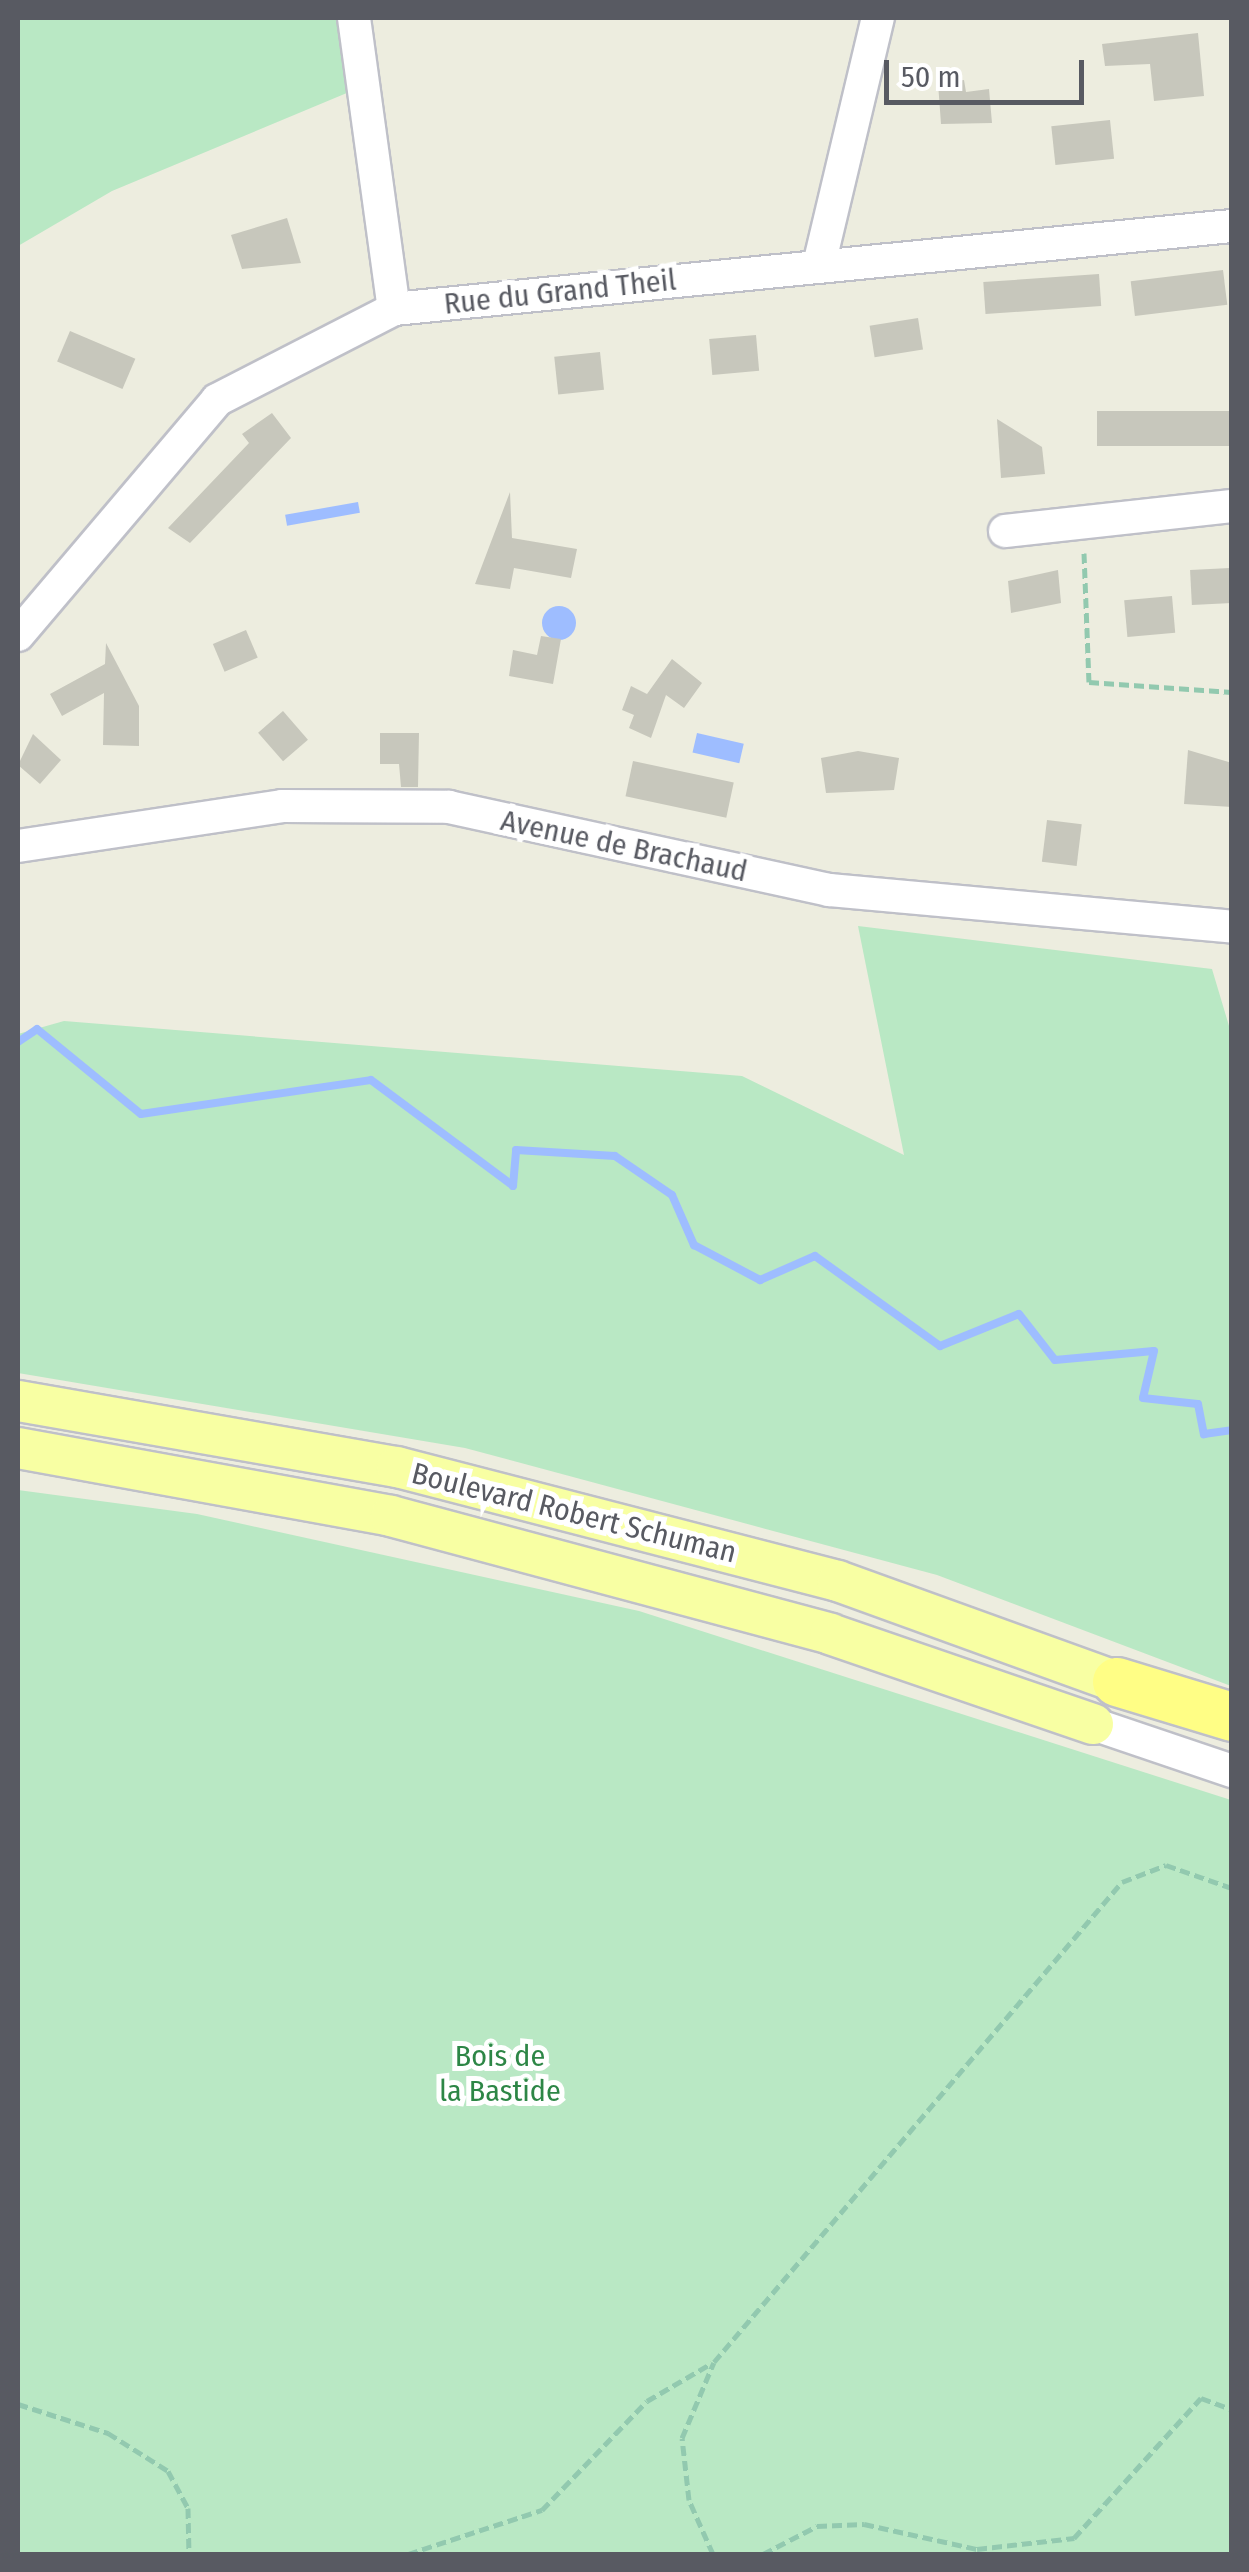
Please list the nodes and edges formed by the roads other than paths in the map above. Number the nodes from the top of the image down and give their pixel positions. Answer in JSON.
{"nodes":[{"id":1,"x":354,"y":18,"type":"edge"},
{"id":2,"x":878,"y":18,"type":"edge"},
{"id":3,"x":1232,"y":226,"type":"edge"},
{"id":4,"x":818,"y":265,"type":"junction"},
{"id":5,"x":394,"y":309,"type":"junction"},
{"id":6,"x":1232,"y":506,"type":"edge"},
{"id":7,"x":1005,"y":531,"type":"dead end"},
{"id":8,"x":18,"y":635,"type":"edge"},
{"id":9,"x":18,"y":846,"type":"edge"},
{"id":10,"x":1232,"y":927,"type":"edge"},
{"id":11,"x":18,"y":1401,"type":"edge"},
{"id":12,"x":18,"y":1448,"type":"edge"},
{"id":13,"x":1117,"y":1682,"type":"junction"},
{"id":14,"x":1232,"y":1717,"type":"edge"},
{"id":15,"x":1093,"y":1724,"type":"joint"},
{"id":16,"x":1232,"y":1725,"type":"edge"},
{"id":17,"x":1232,"y":1772,"type":"edge"}],
"edges":[{"from":1,"to":5,"type":"street"},
{"from":2,"to":4,"type":"street"},
{"from":3,"to":4,"type":"street","name":"Rue du Grand Theil"},
{"from":4,"to":5,"type":"street","name":"Rue du Grand Theil"},
{"from":5,"to":8,"type":"street","name":"Rue du Grand Theil"},
{"from":6,"to":7,"type":"street"},
{"from":9,"to":10,"type":"street","name":"Avenue de Brachaud"},
{"from":11,"to":13,"type":"main road","name":"Boulevard Robert Schuman"},
{"from":12,"to":15,"type":"main road","name":"Boulevard Robert Schuman"},
{"from":13,"to":14,"type":"highway"},
{"from":13,"to":16,"type":"street"},
{"from":15,"to":17,"type":"street"}]}
